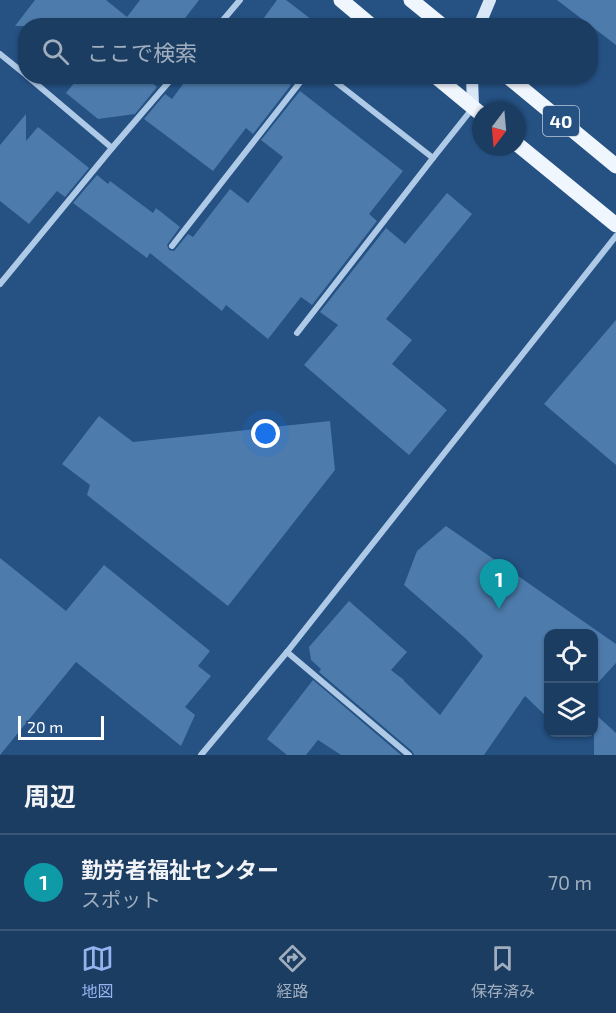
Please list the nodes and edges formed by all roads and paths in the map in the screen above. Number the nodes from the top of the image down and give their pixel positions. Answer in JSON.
{"nodes":[{"id":1,"x":240,"y":0,"type":"edge"},
{"id":2,"x":341,"y":0,"type":"edge"},
{"id":3,"x":411,"y":0,"type":"edge"},
{"id":4,"x":490,"y":0,"type":"edge"},
{"id":5,"x":225,"y":18,"type":"edge"},
{"id":6,"x":362,"y":18,"type":"edge"},
{"id":7,"x":433,"y":18,"type":"edge"},
{"id":8,"x":482,"y":18,"type":"edge"},
{"id":9,"x":0,"y":54,"type":"edge"},
{"id":10,"x":18,"y":69,"type":"edge"},
{"id":11,"x":36,"y":84,"type":"edge"},
{"id":12,"x":167,"y":84,"type":"edge"},
{"id":13,"x":298,"y":84,"type":"edge"},
{"id":14,"x":338,"y":84,"type":"edge"},
{"id":15,"x":445,"y":84,"type":"edge"},
{"id":16,"x":473,"y":84,"type":"edge"},
{"id":17,"x":517,"y":84,"type":"edge"},
{"id":18,"x":476,"y":102,"type":"edge"},
{"id":19,"x":472,"y":107,"type":"edge"},
{"id":20,"x":472,"y":116,"type":"edge"},
{"id":21,"x":112,"y":148,"type":"junction"},
{"id":22,"x":526,"y":151,"type":"edge"},
{"id":23,"x":433,"y":158,"type":"junction"},
{"id":24,"x":616,"y":166,"type":"edge"},
{"id":25,"x":616,"y":225,"type":"edge"},
{"id":26,"x":616,"y":236,"type":"edge"},
{"id":27,"x":172,"y":246,"type":"dead end"},
{"id":28,"x":0,"y":284,"type":"edge"},
{"id":29,"x":297,"y":333,"type":"dead end"},
{"id":30,"x":287,"y":652,"type":"junction"},
{"id":31,"x":201,"y":755,"type":"edge"},
{"id":32,"x":409,"y":755,"type":"edge"}],
"edges":[{"from":1,"to":5,"type":"street"},
{"from":2,"to":6,"type":"main road"},
{"from":3,"to":7,"type":"main road"},
{"from":4,"to":8,"type":"street"},
{"from":9,"to":10,"type":"street"},
{"from":11,"to":21,"type":"street"},
{"from":12,"to":21,"type":"street"},
{"from":13,"to":27,"type":"street"},
{"from":14,"to":23,"type":"street"},
{"from":15,"to":19,"type":"main road"},
{"from":16,"to":18,"type":"street"},
{"from":17,"to":24,"type":"main road","number":"40"},
{"from":20,"to":23,"type":"street"},
{"from":21,"to":28,"type":"street"},
{"from":22,"to":25,"type":"main road","number":"40"},
{"from":23,"to":29,"type":"street"},
{"from":26,"to":30,"type":"street"},
{"from":30,"to":31,"type":"street"},
{"from":30,"to":32,"type":"street"}]}
